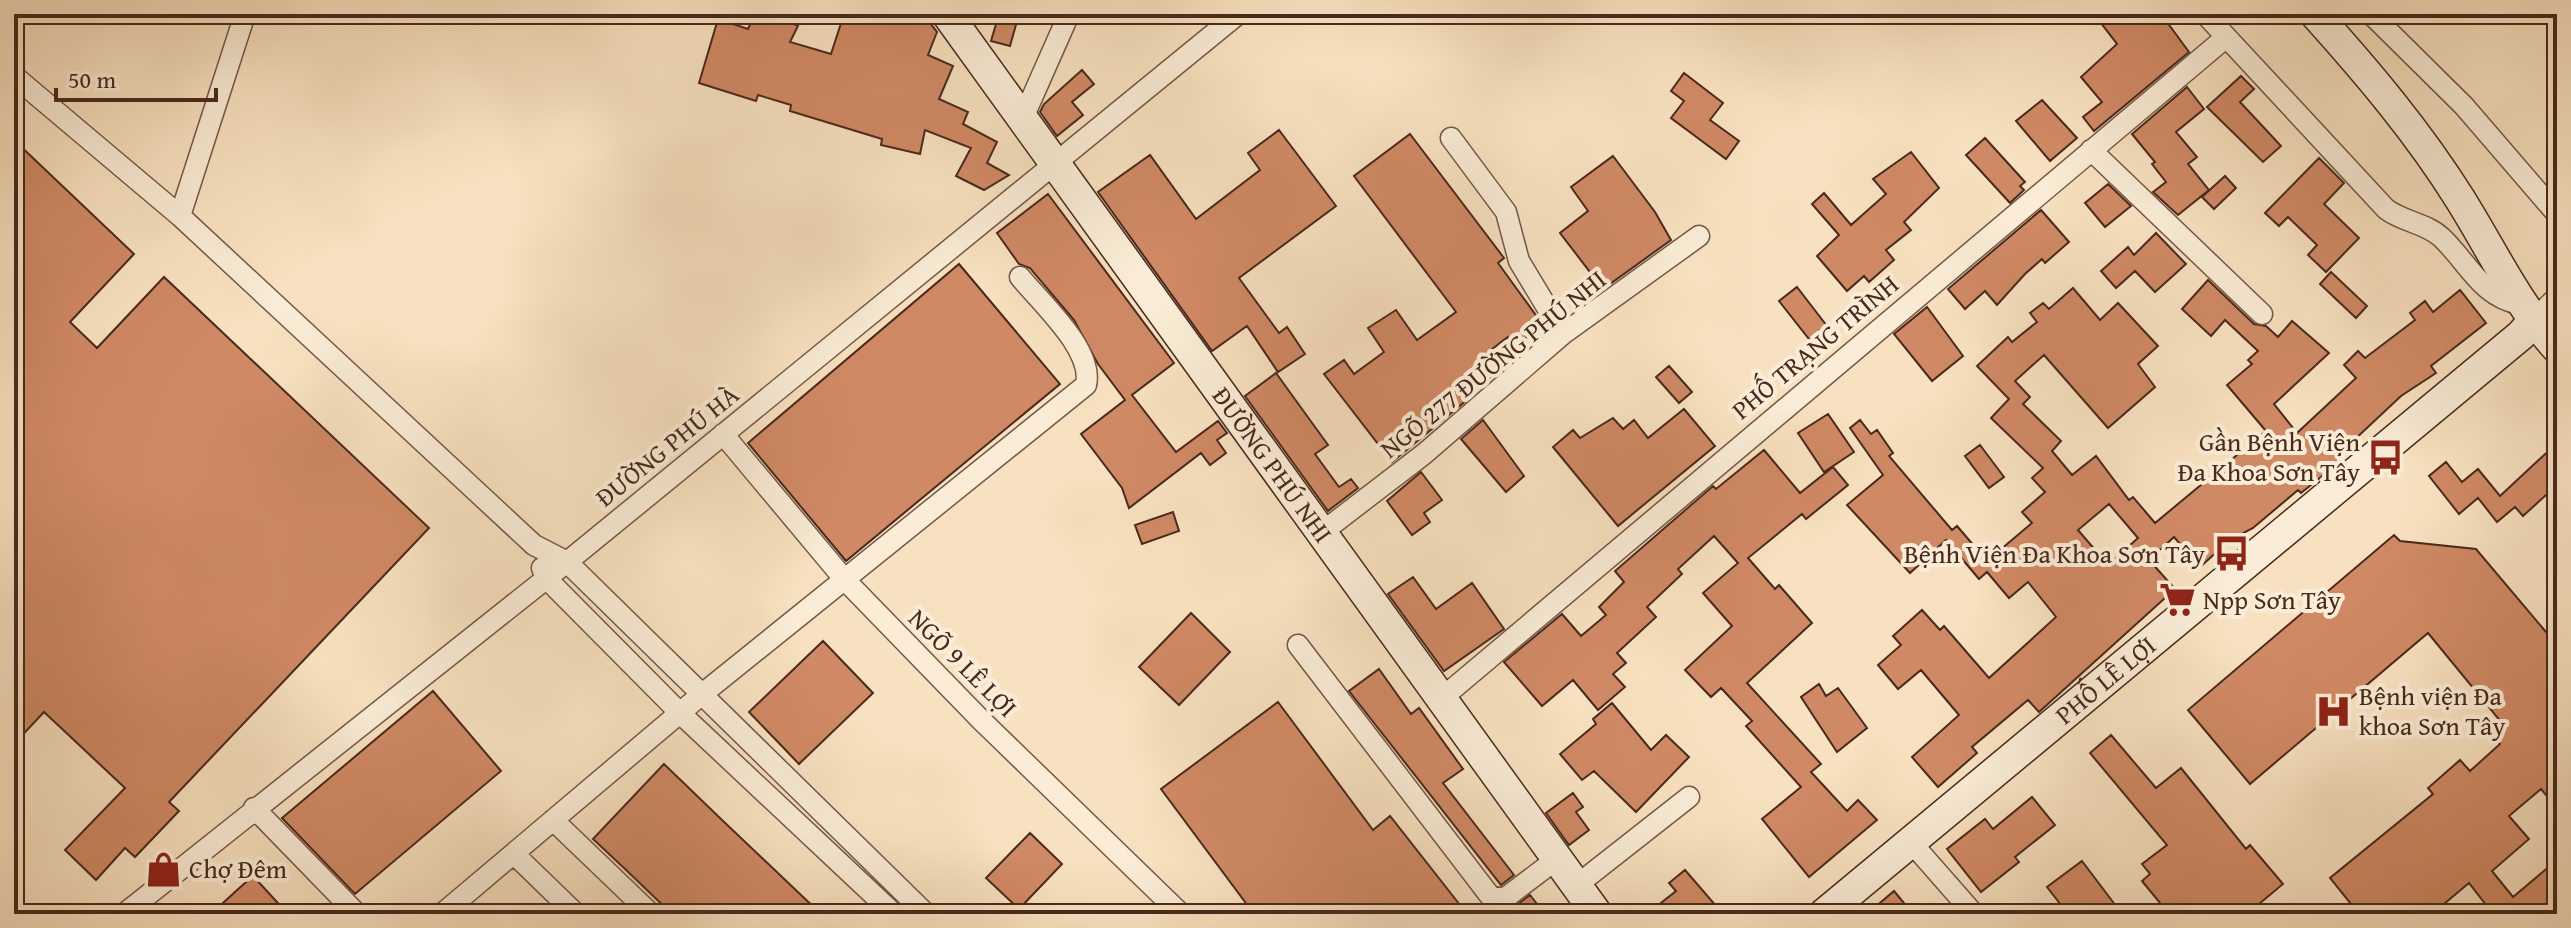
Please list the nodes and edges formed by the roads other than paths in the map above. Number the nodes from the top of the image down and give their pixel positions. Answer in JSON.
{"nodes":[{"id":1,"x":245,"y":14,"type":"edge"},
{"id":2,"x":947,"y":14,"type":"edge"},
{"id":3,"x":1069,"y":14,"type":"edge"},
{"id":4,"x":1238,"y":14,"type":"edge"},
{"id":5,"x":2205,"y":14,"type":"edge"},
{"id":6,"x":2315,"y":14,"type":"edge"},
{"id":7,"x":2371,"y":14,"type":"edge"},
{"id":8,"x":2224,"y":39,"type":"junction"},
{"id":9,"x":14,"y":76,"type":"edge"},
{"id":10,"x":1023,"y":118,"type":"junction"},
{"id":11,"x":1451,"y":138,"type":"dead end"},
{"id":12,"x":2091,"y":150,"type":"junction"},
{"id":13,"x":1056,"y":163,"type":"junction"},
{"id":14,"x":2557,"y":214,"type":"edge"},
{"id":15,"x":180,"y":216,"type":"junction"},
{"id":16,"x":1699,"y":236,"type":"dead end"},
{"id":17,"x":1020,"y":277,"type":"dead end"},
{"id":18,"x":2557,"y":297,"type":"edge"},
{"id":19,"x":2262,"y":314,"type":"dead end"},
{"id":20,"x":2533,"y":323,"type":"edge"},
{"id":21,"x":1563,"y":334,"type":"junction"},
{"id":22,"x":2557,"y":348,"type":"edge"},
{"id":23,"x":2557,"y":371,"type":"edge"},
{"id":24,"x":723,"y":434,"type":"junction"},
{"id":25,"x":1321,"y":533,"type":"junction"},
{"id":26,"x":534,"y":545,"type":"junction"},
{"id":27,"x":567,"y":562,"type":"junction"},
{"id":28,"x":546,"y":578,"type":"junction"},
{"id":29,"x":845,"y":580,"type":"junction"},
{"id":30,"x":1298,"y":645,"type":"dead end"},
{"id":31,"x":701,"y":695,"type":"junction"},
{"id":32,"x":1442,"y":698,"type":"junction"},
{"id":33,"x":681,"y":714,"type":"junction"},
{"id":34,"x":1689,"y":797,"type":"dead end"},
{"id":35,"x":254,"y":808,"type":"junction"},
{"id":36,"x":553,"y":820,"type":"junction"},
{"id":37,"x":1910,"y":841,"type":"junction"},
{"id":38,"x":514,"y":854,"type":"junction"},
{"id":39,"x":1558,"y":858,"type":"junction"},
{"id":40,"x":1577,"y":885,"type":"junction"},
{"id":41,"x":1163,"y":894,"type":"junction"},
{"id":42,"x":14,"y":909,"type":"edge"},
{"id":43,"x":20,"y":914,"type":"edge"},
{"id":44,"x":124,"y":914,"type":"edge"},
{"id":45,"x":357,"y":914,"type":"edge"},
{"id":46,"x":442,"y":914,"type":"edge"},
{"id":47,"x":576,"y":914,"type":"edge"},
{"id":48,"x":651,"y":914,"type":"edge"},
{"id":49,"x":894,"y":914,"type":"edge"},
{"id":50,"x":926,"y":914,"type":"edge"},
{"id":51,"x":1152,"y":914,"type":"edge"},
{"id":52,"x":1181,"y":914,"type":"edge"},
{"id":53,"x":1597,"y":914,"type":"edge"},
{"id":54,"x":1824,"y":914,"type":"edge"},
{"id":55,"x":1974,"y":914,"type":"edge"}],
"edges":[{"from":1,"to":15,"type":"street"},
{"from":2,"to":10,"type":"main road","name":"ĐƯỜNG PHÚ NHI"},
{"from":3,"to":10,"type":"street"},
{"from":4,"to":13,"type":"street","name":"ĐƯỜNG PHÚ HÀ"},
{"from":5,"to":8,"type":"street"},
{"from":6,"to":20,"type":"main road"},
{"from":7,"to":14,"type":"street"},
{"from":8,"to":12,"type":"street","name":"PHỐ TRẠNG TRÌNH"},
{"from":8,"to":20,"type":"street"},
{"from":9,"to":15,"type":"street"},
{"from":10,"to":13,"type":"main road","name":"ĐƯỜNG PHÚ NHI"},
{"from":11,"to":21,"type":"street"},
{"from":12,"to":19,"type":"street"},
{"from":12,"to":32,"type":"street","name":"PHỐ TRẠNG TRÌNH"},
{"from":13,"to":24,"type":"street","name":"ĐƯỜNG PHÚ HÀ"},
{"from":13,"to":25,"type":"main road","name":"ĐƯỜNG PHÚ NHI"},
{"from":15,"to":26,"type":"street"},
{"from":16,"to":21,"type":"street","name":"NGÕ 277 ĐƯỜNG PHÚ NHI"},
{"from":17,"to":29,"type":"street"},
{"from":18,"to":20,"type":"street"},
{"from":20,"to":22,"type":"main road"},
{"from":20,"to":23,"type":"main road"},
{"from":20,"to":37,"type":"main road","name":"PHỐ LÊ LỢI"},
{"from":21,"to":25,"type":"street","name":"NGÕ 277 ĐƯỜNG PHÚ NHI"},
{"from":24,"to":27,"type":"street","name":"ĐƯỜNG PHÚ HÀ"},
{"from":24,"to":29,"type":"street","name":"NGÕ 9 LÊ LỢI"},
{"from":25,"to":32,"type":"main road","name":"ĐƯỜNG PHÚ NHI"},
{"from":26,"to":27,"type":"street"},
{"from":26,"to":28,"type":"street"},
{"from":27,"to":28,"type":"street","name":"ĐƯỜNG PHÚ HÀ"},
{"from":27,"to":31,"type":"street"},
{"from":28,"to":33,"type":"street"},
{"from":28,"to":35,"type":"street","name":"ĐƯỜNG PHÚ HÀ"},
{"from":29,"to":31,"type":"street"},
{"from":29,"to":41,"type":"street","name":"NGÕ 9 LÊ LỢI"},
{"from":30,"to":39,"type":"street"},
{"from":31,"to":33,"type":"street"},
{"from":31,"to":50,"type":"street"},
{"from":32,"to":39,"type":"main road","name":"ĐƯỜNG PHÚ NHI"},
{"from":33,"to":36,"type":"street"},
{"from":33,"to":49,"type":"street"},
{"from":34,"to":40,"type":"street"},
{"from":35,"to":44,"type":"street","name":"ĐƯỜNG PHÚ HÀ"},
{"from":35,"to":45,"type":"street"},
{"from":36,"to":38,"type":"street"},
{"from":36,"to":48,"type":"street"},
{"from":37,"to":54,"type":"main road","name":"PHỐ LÊ LỢI"},
{"from":37,"to":55,"type":"street"},
{"from":38,"to":46,"type":"street"},
{"from":38,"to":47,"type":"street"},
{"from":39,"to":40,"type":"main road","name":"ĐƯỜNG PHÚ NHI"},
{"from":40,"to":53,"type":"main road","name":"ĐƯỜNG PHÚ NHI"},
{"from":41,"to":51,"type":"street"},
{"from":41,"to":52,"type":"street","name":"NGÕ 9 LÊ LỢI"},
{"from":42,"to":43,"type":"street"}]}
